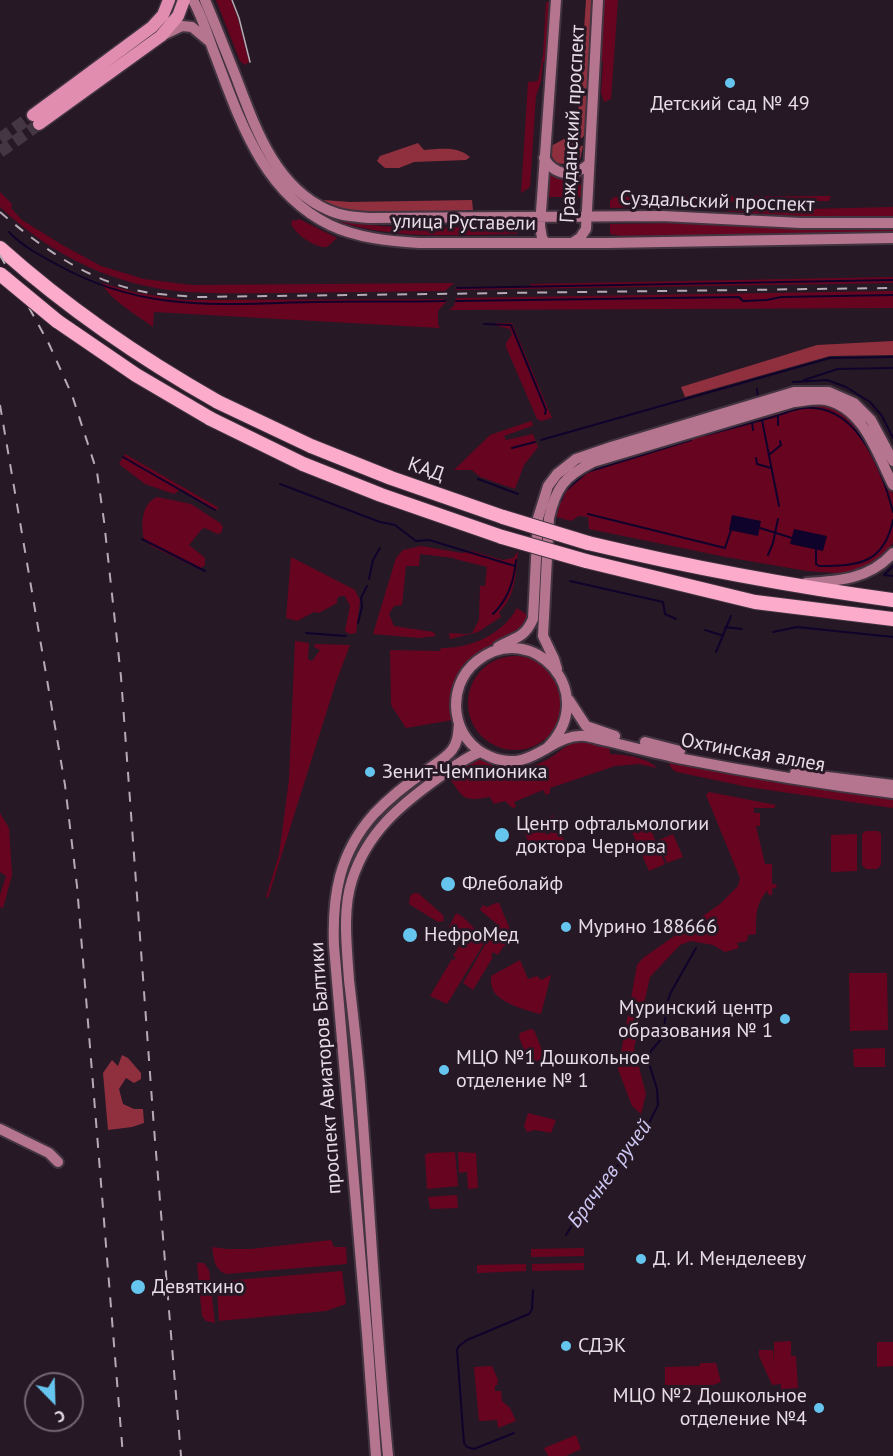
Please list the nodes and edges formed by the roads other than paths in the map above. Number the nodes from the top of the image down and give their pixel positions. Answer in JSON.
{"nodes":[{"id":1,"x":169,"y":0,"type":"edge"},
{"id":2,"x":184,"y":0,"type":"edge"},
{"id":3,"x":193,"y":0,"type":"edge"},
{"id":4,"x":205,"y":0,"type":"edge"},
{"id":5,"x":556,"y":0,"type":"edge"},
{"id":6,"x":598,"y":0,"type":"edge"},
{"id":7,"x":161,"y":36,"type":"junction"},
{"id":8,"x":210,"y":42,"type":"junction"},
{"id":9,"x":544,"y":158,"type":"junction"},
{"id":10,"x":589,"y":164,"type":"junction"},
{"id":11,"x":587,"y":217,"type":"junction"},
{"id":12,"x":540,"y":218,"type":"junction"},
{"id":13,"x":893,"y":223,"type":"edge"},
{"id":14,"x":893,"y":238,"type":"edge"},
{"id":15,"x":546,"y":243,"type":"junction"},
{"id":16,"x":572,"y":243,"type":"junction"},
{"id":17,"x":0,"y":249,"type":"edge"},
{"id":18,"x":0,"y":274,"type":"edge"},
{"id":19,"x":893,"y":461,"type":"edge"},
{"id":20,"x":893,"y":485,"type":"edge"},
{"id":21,"x":893,"y":553,"type":"edge"},
{"id":22,"x":786,"y":585,"type":"junction"},
{"id":23,"x":893,"y":600,"type":"edge"},
{"id":24,"x":893,"y":619,"type":"edge"},
{"id":25,"x":492,"y":652,"type":"junction"},
{"id":26,"x":557,"y":672,"type":"junction"},
{"id":27,"x":567,"y":697,"type":"junction"},
{"id":28,"x":459,"y":724,"type":"junction"},
{"id":29,"x":610,"y":739,"type":"junction"},
{"id":30,"x":546,"y":749,"type":"junction"},
{"id":31,"x":480,"y":752,"type":"junction"},
{"id":32,"x":890,"y":784,"type":"edge"},
{"id":33,"x":893,"y":793,"type":"edge"},
{"id":34,"x":0,"y":1129,"type":"edge"},
{"id":35,"x":58,"y":1162,"type":"dead end"},
{"id":36,"x":376,"y":1456,"type":"edge"},
{"id":37,"x":388,"y":1456,"type":"edge"}],
"edges":[{"from":1,"to":7,"type":"main road"},
{"from":2,"to":7,"type":"main road"},
{"from":3,"to":8,"type":"street","name":"улица Руставели"},
{"from":4,"to":12,"type":"street","name":"улица Руставели"},
{"from":5,"to":9,"type":"street","name":"Гражданский проспект"},
{"from":6,"to":10,"type":"street","name":"Гражданский проспект"},
{"from":7,"to":8,"type":"street"},
{"from":8,"to":15,"type":"street","name":"улица Руставели"},
{"from":9,"to":10,"type":"street"},
{"from":9,"to":12,"type":"street","name":"Гражданский проспект"},
{"from":10,"to":11,"type":"street","name":"Гражданский проспект"},
{"from":11,"to":12,"type":"street","name":"Суздальский проспект"},
{"from":11,"to":13,"type":"street","name":"Суздальский проспект"},
{"from":11,"to":16,"type":"street","name":"Гражданский проспект"},
{"from":12,"to":15,"type":"street","name":"Гражданский проспект"},
{"from":14,"to":16,"type":"street","name":"Суздальский проспект"},
{"from":15,"to":16,"type":"street","name":"Суздальский проспект"},
{"from":17,"to":22,"type":"highway","name":"КАД","bridge":true},
{"from":18,"to":24,"type":"highway","name":"КАД","bridge":true},
{"from":19,"to":25,"type":"street"},
{"from":20,"to":26,"type":"street"},
{"from":21,"to":22,"type":"street"},
{"from":22,"to":23,"type":"highway","name":"КАД"},
{"from":25,"to":26,"type":"street"},
{"from":25,"to":28,"type":"street"},
{"from":26,"to":27,"type":"street"},
{"from":27,"to":29,"type":"street"},
{"from":27,"to":30,"type":"street"},
{"from":28,"to":31,"type":"street"},
{"from":28,"to":36,"type":"street","name":"проспект Авиаторов Балтики"},
{"from":29,"to":30,"type":"street"},
{"from":29,"to":32,"type":"street","name":"Охтинская аллея"},
{"from":29,"to":33,"type":"street","name":"Охтинская аллея"},
{"from":30,"to":31,"type":"street"},
{"from":31,"to":37,"type":"street","name":"проспект Авиаторов Балтики"},
{"from":34,"to":35,"type":"street"}]}
